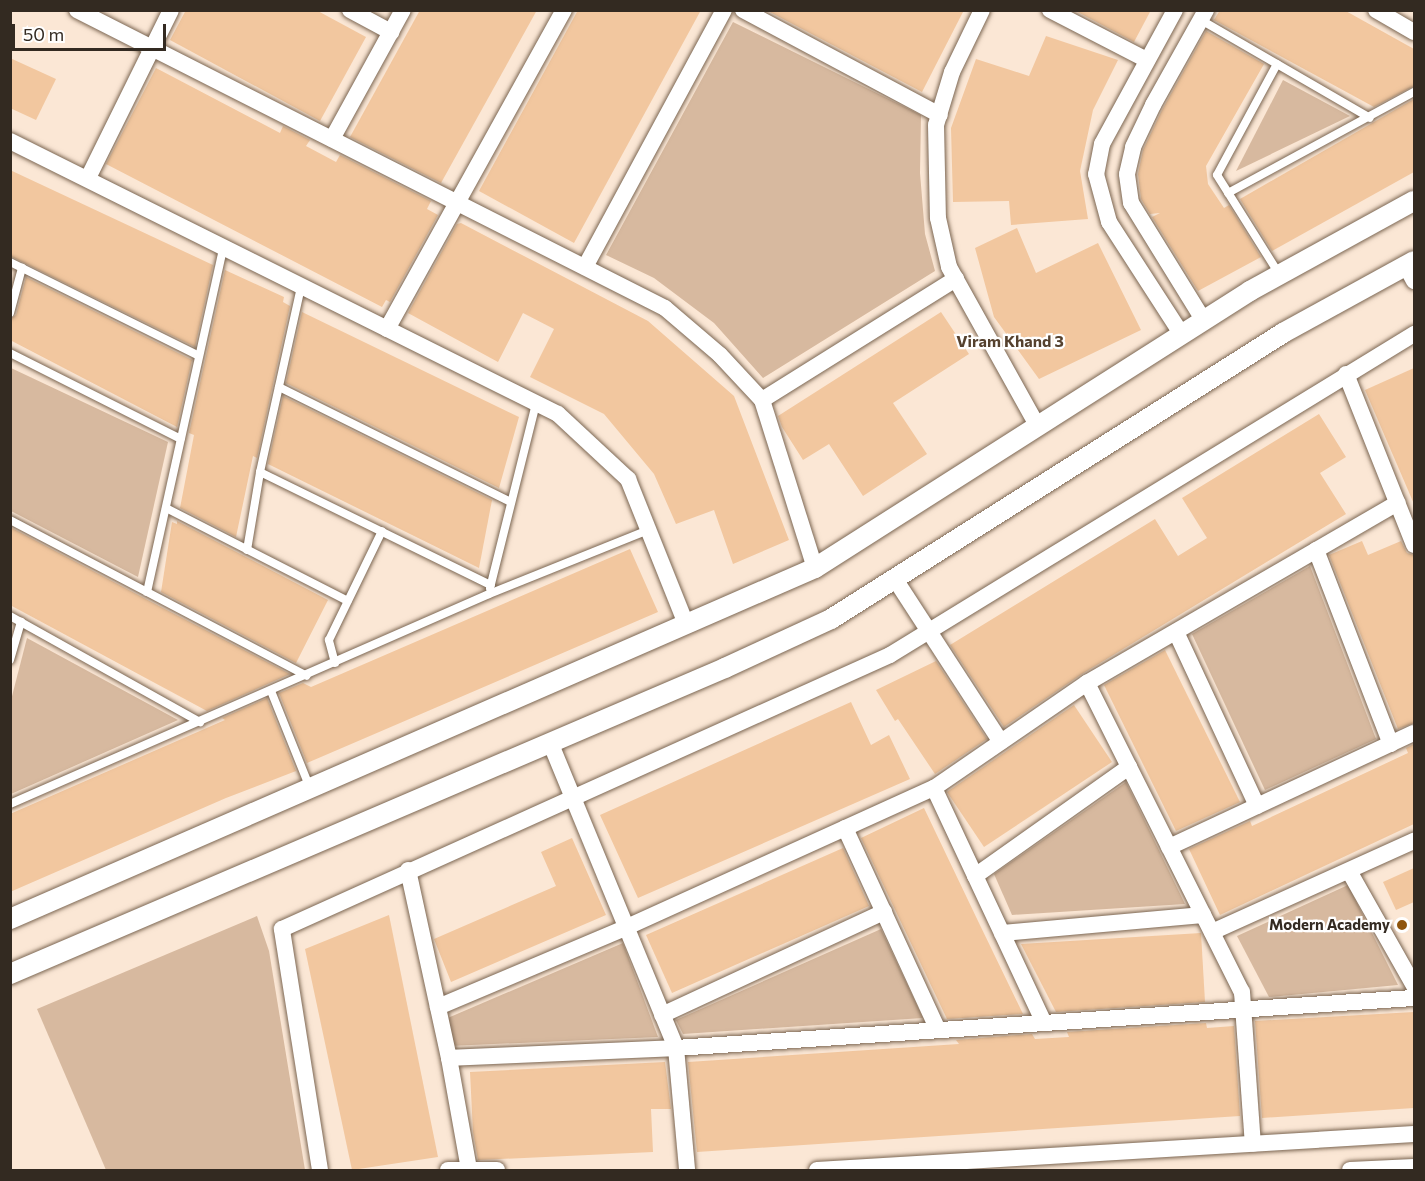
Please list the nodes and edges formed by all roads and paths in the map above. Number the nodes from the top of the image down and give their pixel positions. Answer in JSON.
{"nodes":[{"id":1,"x":77,"y":10,"type":"edge"},
{"id":2,"x":171,"y":10,"type":"edge"},
{"id":3,"x":350,"y":10,"type":"edge"},
{"id":4,"x":403,"y":10,"type":"edge"},
{"id":5,"x":564,"y":10,"type":"edge"},
{"id":6,"x":724,"y":10,"type":"edge"},
{"id":7,"x":743,"y":10,"type":"edge"},
{"id":8,"x":982,"y":10,"type":"edge"},
{"id":9,"x":1175,"y":10,"type":"edge"},
{"id":10,"x":1376,"y":10,"type":"edge"},
{"id":11,"x":1055,"y":12,"type":"edge"},
{"id":12,"x":1204,"y":15,"type":"edge"},
{"id":13,"x":391,"y":32,"type":"junction"},
{"id":14,"x":1414,"y":32,"type":"edge"},
{"id":15,"x":152,"y":46,"type":"junction"},
{"id":16,"x":1147,"y":60,"type":"junction"},
{"id":17,"x":1277,"y":64,"type":"junction"},
{"id":18,"x":1414,"y":92,"type":"edge"},
{"id":19,"x":940,"y":115,"type":"junction"},
{"id":20,"x":1370,"y":118,"type":"junction"},
{"id":21,"x":332,"y":139,"type":"junction"},
{"id":22,"x":10,"y":141,"type":"edge"},
{"id":23,"x":88,"y":178,"type":"junction"},
{"id":24,"x":1228,"y":193,"type":"junction"},
{"id":25,"x":1414,"y":201,"type":"edge"},
{"id":26,"x":458,"y":202,"type":"junction"},
{"id":27,"x":223,"y":248,"type":"junction"},
{"id":28,"x":10,"y":262,"type":"edge"},
{"id":29,"x":585,"y":267,"type":"junction"},
{"id":30,"x":22,"y":268,"type":"junction"},
{"id":31,"x":1412,"y":269,"type":"edge"},
{"id":32,"x":1280,"y":275,"type":"junction"},
{"id":33,"x":956,"y":279,"type":"junction"},
{"id":34,"x":301,"y":287,"type":"junction"},
{"id":35,"x":10,"y":313,"type":"edge"},
{"id":36,"x":1204,"y":321,"type":"junction"},
{"id":37,"x":387,"y":329,"type":"junction"},
{"id":38,"x":1414,"y":334,"type":"edge"},
{"id":39,"x":1182,"y":335,"type":"junction"},
{"id":40,"x":10,"y":353,"type":"edge"},
{"id":41,"x":200,"y":356,"type":"junction"},
{"id":42,"x":1346,"y":375,"type":"junction"},
{"id":43,"x":279,"y":387,"type":"junction"},
{"id":44,"x":762,"y":400,"type":"junction"},
{"id":45,"x":536,"y":403,"type":"junction"},
{"id":46,"x":1038,"y":427,"type":"junction"},
{"id":47,"x":181,"y":439,"type":"junction"},
{"id":48,"x":260,"y":472,"type":"junction"},
{"id":49,"x":512,"y":502,"type":"junction"},
{"id":50,"x":1398,"y":503,"type":"junction"},
{"id":51,"x":166,"y":508,"type":"junction"},
{"id":52,"x":10,"y":520,"type":"edge"},
{"id":53,"x":648,"y":530,"type":"junction"},
{"id":54,"x":382,"y":531,"type":"junction"},
{"id":55,"x":1414,"y":545,"type":"edge"},
{"id":56,"x":246,"y":550,"type":"junction"},
{"id":57,"x":1316,"y":550,"type":"junction"},
{"id":58,"x":815,"y":568,"type":"junction"},
{"id":59,"x":895,"y":579,"type":"junction"},
{"id":60,"x":491,"y":585,"type":"junction"},
{"id":61,"x":147,"y":592,"type":"junction"},
{"id":62,"x":489,"y":594,"type":"junction"},
{"id":63,"x":348,"y":601,"type":"junction"},
{"id":64,"x":10,"y":616,"type":"edge"},
{"id":65,"x":21,"y":622,"type":"junction"},
{"id":66,"x":686,"y":624,"type":"junction"},
{"id":67,"x":928,"y":632,"type":"junction"},
{"id":68,"x":1176,"y":632,"type":"junction"},
{"id":69,"x":10,"y":660,"type":"edge"},
{"id":70,"x":335,"y":663,"type":"junction"},
{"id":71,"x":307,"y":676,"type":"junction"},
{"id":72,"x":1087,"y":683,"type":"junction"},
{"id":73,"x":271,"y":691,"type":"junction"},
{"id":74,"x":200,"y":722,"type":"junction"},
{"id":75,"x":1414,"y":733,"type":"edge"},
{"id":76,"x":550,"y":742,"type":"junction"},
{"id":77,"x":1001,"y":742,"type":"junction"},
{"id":78,"x":1391,"y":744,"type":"junction"},
{"id":79,"x":1129,"y":767,"type":"junction"},
{"id":80,"x":310,"y":788,"type":"junction"},
{"id":81,"x":934,"y":788,"type":"junction"},
{"id":82,"x":574,"y":797,"type":"junction"},
{"id":83,"x":10,"y":804,"type":"edge"},
{"id":84,"x":1257,"y":806,"type":"junction"},
{"id":85,"x":845,"y":828,"type":"junction"},
{"id":86,"x":1414,"y":841,"type":"edge"},
{"id":87,"x":1169,"y":847,"type":"junction"},
{"id":88,"x":408,"y":870,"type":"junction"},
{"id":89,"x":1349,"y":871,"type":"junction"},
{"id":90,"x":975,"y":876,"type":"junction"},
{"id":91,"x":884,"y":912,"type":"junction"},
{"id":92,"x":1203,"y":915,"type":"junction"},
{"id":93,"x":10,"y":919,"type":"edge"},
{"id":94,"x":627,"y":927,"type":"junction"},
{"id":95,"x":1212,"y":932,"type":"junction"},
{"id":96,"x":1002,"y":933,"type":"junction"},
{"id":97,"x":10,"y":974,"type":"edge"},
{"id":98,"x":1414,"y":986,"type":"edge"},
{"id":99,"x":1414,"y":998,"type":"edge"},
{"id":100,"x":438,"y":1007,"type":"junction"},
{"id":101,"x":1245,"y":1010,"type":"junction"},
{"id":102,"x":662,"y":1015,"type":"junction"},
{"id":103,"x":1044,"y":1023,"type":"junction"},
{"id":104,"x":938,"y":1030,"type":"junction"},
{"id":105,"x":676,"y":1048,"type":"junction"},
{"id":106,"x":449,"y":1058,"type":"junction"},
{"id":107,"x":1414,"y":1134,"type":"edge"},
{"id":108,"x":1253,"y":1144,"type":"junction"},
{"id":109,"x":1414,"y":1167,"type":"edge"},
{"id":110,"x":469,"y":1169,"type":"edge"},
{"id":111,"x":320,"y":1170,"type":"edge"},
{"id":112,"x":448,"y":1170,"type":"edge"},
{"id":113,"x":497,"y":1170,"type":"edge"},
{"id":114,"x":687,"y":1170,"type":"edge"},
{"id":115,"x":817,"y":1170,"type":"edge"},
{"id":116,"x":1350,"y":1170,"type":"edge"}],
"edges":[{"from":1,"to":15,"type":"street"},
{"from":2,"to":15,"type":"street"},
{"from":3,"to":13,"type":"street"},
{"from":4,"to":13,"type":"street"},
{"from":5,"to":26,"type":"street"},
{"from":6,"to":29,"type":"street"},
{"from":7,"to":19,"type":"street"},
{"from":8,"to":19,"type":"street"},
{"from":9,"to":16,"type":"street"},
{"from":10,"to":14,"type":"street"},
{"from":11,"to":16,"type":"street"},
{"from":12,"to":17,"type":"lane"},
{"from":12,"to":36,"type":"street"},
{"from":13,"to":21,"type":"street"},
{"from":15,"to":21,"type":"street"},
{"from":15,"to":23,"type":"street"},
{"from":16,"to":39,"type":"street"},
{"from":17,"to":20,"type":"lane"},
{"from":17,"to":24,"type":"lane"},
{"from":18,"to":20,"type":"lane"},
{"from":19,"to":33,"type":"street"},
{"from":20,"to":24,"type":"lane"},
{"from":21,"to":26,"type":"street"},
{"from":22,"to":23,"type":"street"},
{"from":23,"to":27,"type":"street"},
{"from":24,"to":32,"type":"lane"},
{"from":25,"to":32,"type":"street"},
{"from":26,"to":29,"type":"street"},
{"from":26,"to":37,"type":"street"},
{"from":27,"to":34,"type":"street"},
{"from":27,"to":41,"type":"lane"},
{"from":28,"to":30,"type":"lane"},
{"from":29,"to":44,"type":"street"},
{"from":30,"to":35,"type":"lane"},
{"from":30,"to":41,"type":"lane"},
{"from":31,"to":59,"type":"street"},
{"from":32,"to":36,"type":"street"},
{"from":33,"to":44,"type":"street"},
{"from":33,"to":46,"type":"street"},
{"from":34,"to":37,"type":"street"},
{"from":34,"to":43,"type":"lane"},
{"from":36,"to":39,"type":"street"},
{"from":37,"to":45,"type":"street"},
{"from":38,"to":42,"type":"street"},
{"from":39,"to":46,"type":"street"},
{"from":40,"to":47,"type":"lane"},
{"from":41,"to":47,"type":"lane"},
{"from":42,"to":50,"type":"street"},
{"from":42,"to":67,"type":"street"},
{"from":43,"to":48,"type":"lane"},
{"from":43,"to":49,"type":"lane"},
{"from":44,"to":58,"type":"street"},
{"from":45,"to":49,"type":"lane"},
{"from":45,"to":53,"type":"street"},
{"from":46,"to":58,"type":"street"},
{"from":47,"to":51,"type":"lane"},
{"from":48,"to":54,"type":"lane"},
{"from":48,"to":56,"type":"lane"},
{"from":49,"to":60,"type":"lane"},
{"from":50,"to":55,"type":"street"},
{"from":50,"to":57,"type":"street"},
{"from":51,"to":56,"type":"lane"},
{"from":51,"to":61,"type":"lane"},
{"from":52,"to":61,"type":"lane"},
{"from":53,"to":62,"type":"lane"},
{"from":53,"to":66,"type":"street"},
{"from":54,"to":60,"type":"lane"},
{"from":54,"to":63,"type":"lane"},
{"from":56,"to":63,"type":"lane"},
{"from":57,"to":68,"type":"street"},
{"from":57,"to":78,"type":"street"},
{"from":58,"to":66,"type":"street"},
{"from":59,"to":67,"type":"street"},
{"from":59,"to":76,"type":"street"},
{"from":60,"to":62,"type":"lane"},
{"from":61,"to":71,"type":"lane"},
{"from":62,"to":70,"type":"lane"},
{"from":63,"to":70,"type":"lane"},
{"from":64,"to":65,"type":"lane"},
{"from":65,"to":69,"type":"lane"},
{"from":65,"to":74,"type":"lane"},
{"from":66,"to":80,"type":"street"},
{"from":67,"to":77,"type":"street"},
{"from":67,"to":82,"type":"street"},
{"from":68,"to":72,"type":"street"},
{"from":68,"to":84,"type":"street"},
{"from":70,"to":71,"type":"lane"},
{"from":71,"to":73,"type":"lane"},
{"from":72,"to":77,"type":"street"},
{"from":72,"to":79,"type":"street"},
{"from":73,"to":74,"type":"lane"},
{"from":73,"to":80,"type":"lane"},
{"from":74,"to":83,"type":"lane"},
{"from":75,"to":78,"type":"street"},
{"from":76,"to":82,"type":"street"},
{"from":76,"to":97,"type":"street"},
{"from":77,"to":81,"type":"street"},
{"from":78,"to":84,"type":"street"},
{"from":79,"to":87,"type":"street"},
{"from":79,"to":90,"type":"street"},
{"from":80,"to":93,"type":"street"},
{"from":81,"to":85,"type":"street"},
{"from":81,"to":90,"type":"street"},
{"from":82,"to":88,"type":"street"},
{"from":82,"to":94,"type":"street"},
{"from":84,"to":87,"type":"street"},
{"from":85,"to":91,"type":"street"},
{"from":85,"to":94,"type":"street"},
{"from":86,"to":89,"type":"street"},
{"from":87,"to":92,"type":"street"},
{"from":88,"to":100,"type":"street"},
{"from":88,"to":111,"type":"street"},
{"from":89,"to":95,"type":"street"},
{"from":89,"to":98,"type":"street"},
{"from":90,"to":96,"type":"street"},
{"from":91,"to":102,"type":"street"},
{"from":91,"to":104,"type":"street"},
{"from":92,"to":95,"type":"street"},
{"from":92,"to":96,"type":"street"},
{"from":94,"to":100,"type":"street"},
{"from":94,"to":102,"type":"street"},
{"from":95,"to":101,"type":"street"},
{"from":96,"to":103,"type":"street"},
{"from":99,"to":101,"type":"street"},
{"from":100,"to":106,"type":"street"},
{"from":101,"to":103,"type":"street"},
{"from":101,"to":108,"type":"street"},
{"from":102,"to":105,"type":"street"},
{"from":103,"to":104,"type":"street"},
{"from":104,"to":105,"type":"street"},
{"from":105,"to":106,"type":"street"},
{"from":105,"to":114,"type":"street"},
{"from":106,"to":110,"type":"street"},
{"from":107,"to":108,"type":"street"},
{"from":108,"to":115,"type":"street"},
{"from":109,"to":116,"type":"street"},
{"from":110,"to":112,"type":"street"},
{"from":110,"to":113,"type":"street"}]}
